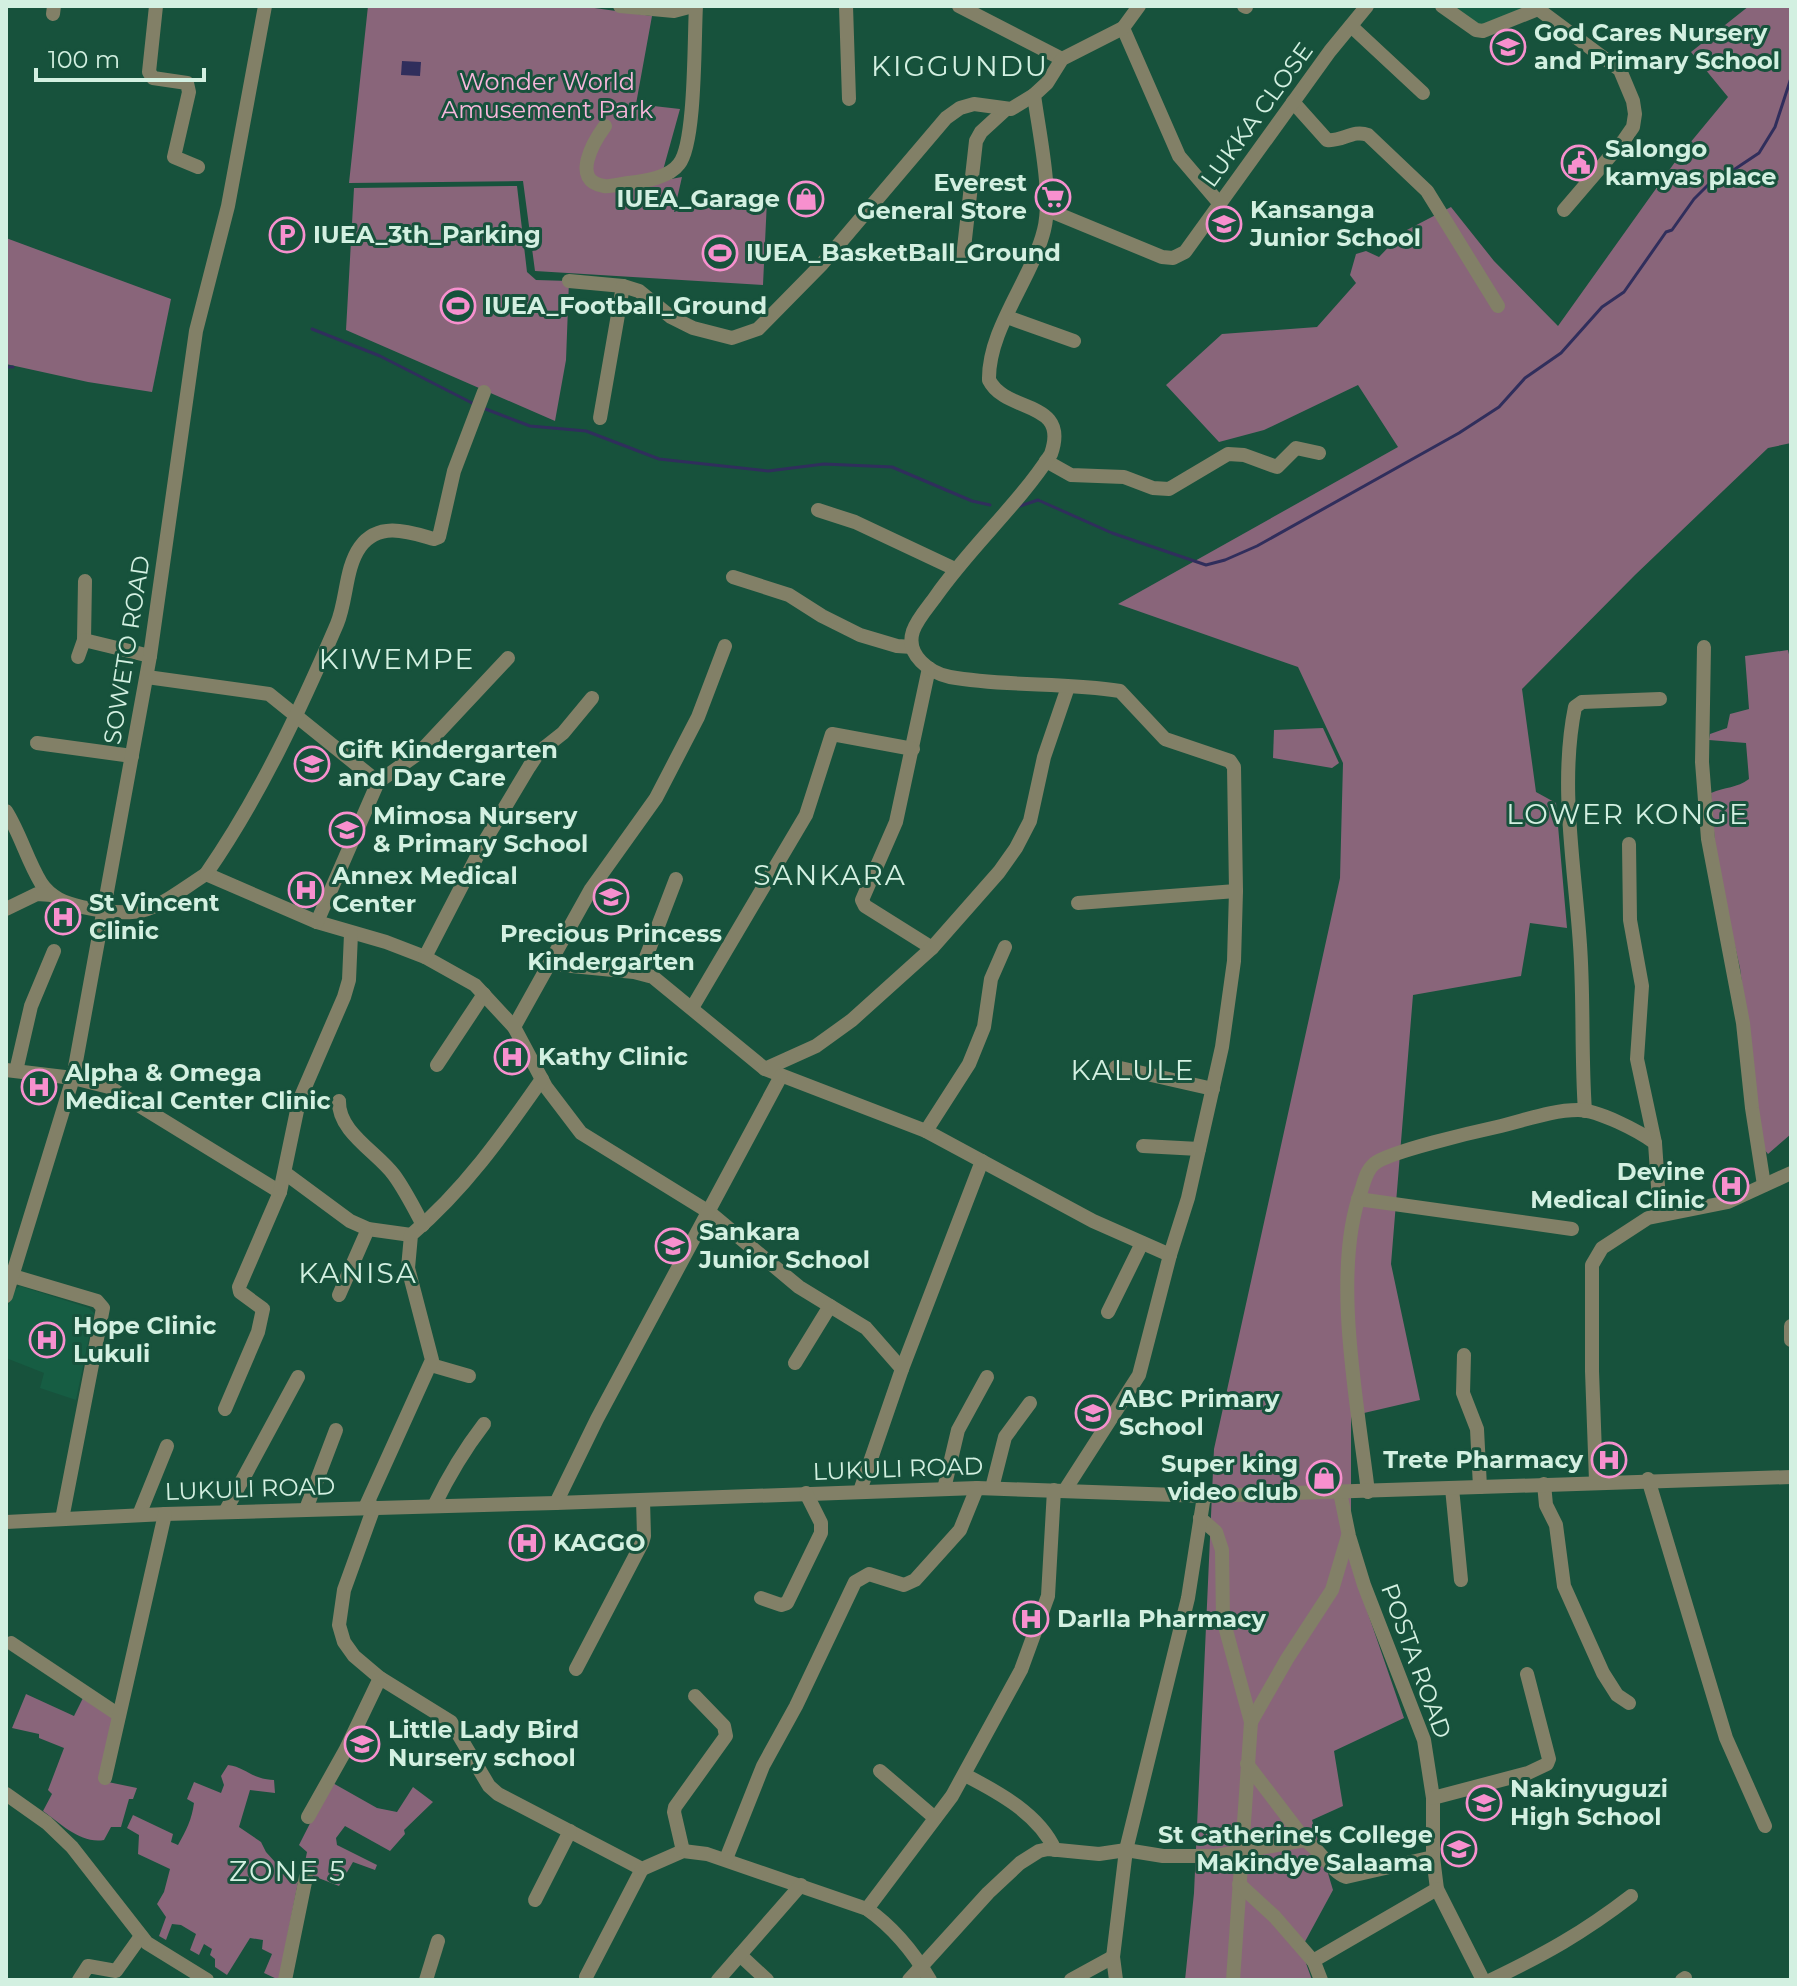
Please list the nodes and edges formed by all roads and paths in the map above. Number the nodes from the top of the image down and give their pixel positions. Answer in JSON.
{"nodes":[{"id":1,"x":156,"y":6,"type":"edge"},
{"id":2,"x":265,"y":6,"type":"edge"},
{"id":3,"x":620,"y":6,"type":"edge"},
{"id":4,"x":694,"y":6,"type":"edge"},
{"id":5,"x":846,"y":6,"type":"edge"},
{"id":6,"x":959,"y":6,"type":"edge"},
{"id":7,"x":1139,"y":6,"type":"edge"},
{"id":8,"x":1367,"y":6,"type":"edge"},
{"id":9,"x":1442,"y":6,"type":"edge"},
{"id":10,"x":1351,"y":26,"type":"junction"},
{"id":11,"x":1123,"y":28,"type":"junction"},
{"id":12,"x":1062,"y":59,"type":"junction"},
{"id":13,"x":1423,"y":93,"type":"dead end"},
{"id":14,"x":1034,"y":95,"type":"junction"},
{"id":15,"x":849,"y":99,"type":"dead end"},
{"id":16,"x":1293,"y":102,"type":"junction"},
{"id":17,"x":1005,"y":110,"type":"junction"},
{"id":18,"x":605,"y":126,"type":"dead end"},
{"id":19,"x":198,"y":167,"type":"dead end"},
{"id":20,"x":1220,"y":204,"type":"junction"},
{"id":21,"x":1048,"y":210,"type":"junction"},
{"id":22,"x":1564,"y":210,"type":"dead end"},
{"id":23,"x":963,"y":257,"type":"dead end"},
{"id":24,"x":569,"y":281,"type":"dead end"},
{"id":25,"x":623,"y":286,"type":"junction"},
{"id":26,"x":1498,"y":306,"type":"dead end"},
{"id":27,"x":1007,"y":317,"type":"junction"},
{"id":28,"x":1074,"y":341,"type":"dead end"},
{"id":29,"x":484,"y":392,"type":"dead end"},
{"id":30,"x":600,"y":418,"type":"dead end"},
{"id":31,"x":1319,"y":453,"type":"dead end"},
{"id":32,"x":1046,"y":461,"type":"junction"},
{"id":33,"x":818,"y":510,"type":"dead end"},
{"id":34,"x":955,"y":569,"type":"junction"},
{"id":35,"x":733,"y":577,"type":"dead end"},
{"id":36,"x":85,"y":581,"type":"dead end"},
{"id":37,"x":84,"y":640,"type":"junction"},
{"id":38,"x":725,"y":646,"type":"dead end"},
{"id":39,"x":912,"y":647,"type":"junction"},
{"id":40,"x":1704,"y":647,"type":"dead end"},
{"id":41,"x":150,"y":656,"type":"junction"},
{"id":42,"x":78,"y":657,"type":"dead end"},
{"id":43,"x":508,"y":658,"type":"dead end"},
{"id":44,"x":929,"y":668,"type":"junction"},
{"id":45,"x":147,"y":677,"type":"junction"},
{"id":46,"x":1068,"y":687,"type":"junction"},
{"id":47,"x":592,"y":698,"type":"dead end"},
{"id":48,"x":1660,"y":699,"type":"dead end"},
{"id":49,"x":294,"y":716,"type":"junction"},
{"id":50,"x":37,"y":743,"type":"dead end"},
{"id":51,"x":913,"y":749,"type":"junction"},
{"id":52,"x":132,"y":756,"type":"junction"},
{"id":53,"x":378,"y":782,"type":"junction"},
{"id":54,"x":6,"y":811,"type":"edge"},
{"id":55,"x":1629,"y":844,"type":"dead end"},
{"id":56,"x":206,"y":874,"type":"junction"},
{"id":57,"x":676,"y":879,"type":"dead end"},
{"id":58,"x":1236,"y":891,"type":"junction"},
{"id":59,"x":52,"y":895,"type":"junction"},
{"id":60,"x":1078,"y":903,"type":"dead end"},
{"id":61,"x":6,"y":909,"type":"edge"},
{"id":62,"x":104,"y":912,"type":"junction"},
{"id":63,"x":317,"y":922,"type":"junction"},
{"id":64,"x":351,"y":934,"type":"junction"},
{"id":65,"x":1005,"y":947,"type":"dead end"},
{"id":66,"x":932,"y":948,"type":"junction"},
{"id":67,"x":54,"y":951,"type":"dead end"},
{"id":68,"x":425,"y":957,"type":"junction"},
{"id":69,"x":551,"y":964,"type":"junction"},
{"id":70,"x":640,"y":973,"type":"junction"},
{"id":71,"x":484,"y":994,"type":"junction"},
{"id":72,"x":692,"y":1008,"type":"junction"},
{"id":73,"x":514,"y":1027,"type":"junction"},
{"id":74,"x":437,"y":1065,"type":"dead end"},
{"id":75,"x":1116,"y":1067,"type":"dead end"},
{"id":76,"x":765,"y":1069,"type":"junction"},
{"id":77,"x":11,"y":1071,"type":"edge"},
{"id":78,"x":781,"y":1076,"type":"junction"},
{"id":79,"x":73,"y":1078,"type":"junction"},
{"id":80,"x":542,"y":1079,"type":"junction"},
{"id":81,"x":1213,"y":1089,"type":"junction"},
{"id":82,"x":339,"y":1101,"type":"dead end"},
{"id":83,"x":1585,"y":1111,"type":"junction"},
{"id":84,"x":926,"y":1131,"type":"junction"},
{"id":85,"x":1655,"y":1143,"type":"junction"},
{"id":86,"x":1143,"y":1146,"type":"dead end"},
{"id":87,"x":1199,"y":1149,"type":"junction"},
{"id":88,"x":982,"y":1161,"type":"junction"},
{"id":89,"x":285,"y":1173,"type":"junction"},
{"id":90,"x":1791,"y":1173,"type":"edge"},
{"id":91,"x":1764,"y":1185,"type":"junction"},
{"id":92,"x":280,"y":1192,"type":"junction"},
{"id":93,"x":1358,"y":1199,"type":"junction"},
{"id":94,"x":709,"y":1212,"type":"junction"},
{"id":95,"x":1660,"y":1215,"type":"junction"},
{"id":96,"x":368,"y":1229,"type":"junction"},
{"id":97,"x":1572,"y":1229,"type":"dead end"},
{"id":98,"x":417,"y":1230,"type":"junction"},
{"id":99,"x":1142,"y":1243,"type":"junction"},
{"id":100,"x":1170,"y":1255,"type":"junction"},
{"id":101,"x":13,"y":1276,"type":"junction"},
{"id":102,"x":339,"y":1295,"type":"dead end"},
{"id":103,"x":6,"y":1296,"type":"edge"},
{"id":104,"x":830,"y":1306,"type":"junction"},
{"id":105,"x":1108,"y":1312,"type":"dead end"},
{"id":106,"x":1791,"y":1326,"type":"edge"},
{"id":107,"x":1791,"y":1340,"type":"edge"},
{"id":108,"x":1464,"y":1355,"type":"dead end"},
{"id":109,"x":795,"y":1363,"type":"dead end"},
{"id":110,"x":431,"y":1365,"type":"junction"},
{"id":111,"x":902,"y":1369,"type":"junction"},
{"id":112,"x":469,"y":1376,"type":"dead end"},
{"id":113,"x":298,"y":1377,"type":"dead end"},
{"id":114,"x":987,"y":1377,"type":"dead end"},
{"id":115,"x":1030,"y":1403,"type":"dead end"},
{"id":116,"x":225,"y":1409,"type":"dead end"},
{"id":117,"x":484,"y":1424,"type":"dead end"},
{"id":118,"x":336,"y":1430,"type":"dead end"},
{"id":119,"x":167,"y":1446,"type":"dead end"},
{"id":120,"x":1791,"y":1477,"type":"edge"},
{"id":121,"x":1648,"y":1479,"type":"junction"},
{"id":122,"x":1596,"y":1481,"type":"junction"},
{"id":123,"x":1544,"y":1484,"type":"junction"},
{"id":124,"x":1480,"y":1487,"type":"junction"},
{"id":125,"x":985,"y":1488,"type":"junction"},
{"id":126,"x":1452,"y":1488,"type":"junction"},
{"id":127,"x":944,"y":1489,"type":"junction"},
{"id":128,"x":1059,"y":1490,"type":"junction"},
{"id":129,"x":860,"y":1491,"type":"junction"},
{"id":130,"x":1340,"y":1492,"type":"junction"},
{"id":131,"x":1368,"y":1492,"type":"junction"},
{"id":132,"x":806,"y":1493,"type":"junction"},
{"id":133,"x":1204,"y":1496,"type":"junction"},
{"id":134,"x":643,"y":1500,"type":"junction"},
{"id":135,"x":556,"y":1503,"type":"junction"},
{"id":136,"x":434,"y":1506,"type":"junction"},
{"id":137,"x":369,"y":1508,"type":"junction"},
{"id":138,"x":306,"y":1509,"type":"junction"},
{"id":139,"x":225,"y":1512,"type":"junction"},
{"id":140,"x":165,"y":1514,"type":"junction"},
{"id":141,"x":139,"y":1515,"type":"junction"},
{"id":142,"x":1200,"y":1518,"type":"junction"},
{"id":143,"x":62,"y":1519,"type":"junction"},
{"id":144,"x":6,"y":1522,"type":"edge"},
{"id":145,"x":1349,"y":1536,"type":"junction"},
{"id":146,"x":1461,"y":1580,"type":"dead end"},
{"id":147,"x":761,"y":1598,"type":"dead end"},
{"id":148,"x":11,"y":1643,"type":"dead end"},
{"id":149,"x":576,"y":1669,"type":"dead end"},
{"id":150,"x":1527,"y":1674,"type":"dead end"},
{"id":151,"x":380,"y":1678,"type":"junction"},
{"id":152,"x":695,"y":1696,"type":"dead end"},
{"id":153,"x":1629,"y":1703,"type":"dead end"},
{"id":154,"x":119,"y":1715,"type":"junction"},
{"id":155,"x":1251,"y":1722,"type":"junction"},
{"id":156,"x":1247,"y":1764,"type":"junction"},
{"id":157,"x":880,"y":1771,"type":"dead end"},
{"id":158,"x":965,"y":1775,"type":"junction"},
{"id":159,"x":105,"y":1778,"type":"dead end"},
{"id":160,"x":6,"y":1794,"type":"edge"},
{"id":161,"x":1433,"y":1798,"type":"junction"},
{"id":162,"x":308,"y":1817,"type":"dead end"},
{"id":163,"x":935,"y":1818,"type":"junction"},
{"id":164,"x":1765,"y":1826,"type":"dead end"},
{"id":165,"x":570,"y":1831,"type":"junction"},
{"id":166,"x":1305,"y":1840,"type":"junction"},
{"id":167,"x":1055,"y":1850,"type":"junction"},
{"id":168,"x":1126,"y":1850,"type":"junction"},
{"id":169,"x":683,"y":1851,"type":"junction"},
{"id":170,"x":1241,"y":1852,"type":"junction"},
{"id":171,"x":1433,"y":1857,"type":"junction"},
{"id":172,"x":726,"y":1859,"type":"junction"},
{"id":173,"x":642,"y":1869,"type":"junction"},
{"id":174,"x":306,"y":1877,"type":"dead end"},
{"id":175,"x":1239,"y":1884,"type":"junction"},
{"id":176,"x":801,"y":1885,"type":"junction"},
{"id":177,"x":1437,"y":1889,"type":"junction"},
{"id":178,"x":1631,"y":1896,"type":"dead end"},
{"id":179,"x":535,"y":1900,"type":"dead end"},
{"id":180,"x":867,"y":1909,"type":"junction"},
{"id":181,"x":141,"y":1936,"type":"junction"},
{"id":182,"x":438,"y":1941,"type":"dead end"},
{"id":183,"x":740,"y":1955,"type":"junction"},
{"id":184,"x":1113,"y":1957,"type":"junction"},
{"id":185,"x":1317,"y":1970,"type":"edge"},
{"id":186,"x":926,"y":1974,"type":"edge"},
{"id":187,"x":586,"y":1977,"type":"dead end"},
{"id":188,"x":79,"y":1980,"type":"edge"},
{"id":189,"x":207,"y":1980,"type":"edge"},
{"id":190,"x":285,"y":1980,"type":"edge"},
{"id":191,"x":426,"y":1980,"type":"edge"},
{"id":192,"x":718,"y":1980,"type":"edge"},
{"id":193,"x":767,"y":1980,"type":"edge"},
{"id":194,"x":909,"y":1980,"type":"edge"},
{"id":195,"x":1071,"y":1980,"type":"edge"},
{"id":196,"x":1116,"y":1980,"type":"edge"},
{"id":197,"x":1233,"y":1980,"type":"edge"},
{"id":198,"x":1302,"y":1980,"type":"edge"},
{"id":199,"x":1483,"y":1980,"type":"edge"},
{"id":200,"x":1491,"y":1980,"type":"edge"}],
"edges":[{"from":1,"to":19,"type":"street"},
{"from":2,"to":41,"type":"street","name":"SOWETO ROAD"},
{"from":3,"to":4,"type":"street"},
{"from":4,"to":18,"type":"street"},
{"from":5,"to":15,"type":"street"},
{"from":6,"to":12,"type":"street"},
{"from":7,"to":11,"type":"street"},
{"from":8,"to":10,"type":"street","name":"LUKKA CLOSE"},
{"from":9,"to":22,"type":"street"},
{"from":10,"to":13,"type":"street"},
{"from":10,"to":16,"type":"street","name":"LUKKA CLOSE"},
{"from":11,"to":12,"type":"street"},
{"from":11,"to":20,"type":"street"},
{"from":12,"to":14,"type":"street"},
{"from":14,"to":17,"type":"street"},
{"from":14,"to":21,"type":"street"},
{"from":16,"to":20,"type":"street","name":"LUKKA CLOSE"},
{"from":16,"to":26,"type":"street"},
{"from":17,"to":23,"type":"street"},
{"from":17,"to":25,"type":"street"},
{"from":20,"to":21,"type":"street","name":"LUKKA CLOSE"},
{"from":21,"to":27,"type":"street"},
{"from":24,"to":25,"type":"street"},
{"from":25,"to":30,"type":"street"},
{"from":27,"to":28,"type":"street"},
{"from":27,"to":32,"type":"street"},
{"from":29,"to":49,"type":"street"},
{"from":31,"to":32,"type":"street"},
{"from":32,"to":34,"type":"street"},
{"from":33,"to":34,"type":"street"},
{"from":34,"to":39,"type":"street"},
{"from":35,"to":39,"type":"street"},
{"from":36,"to":37,"type":"street"},
{"from":37,"to":41,"type":"street"},
{"from":37,"to":42,"type":"street"},
{"from":38,"to":69,"type":"street"},
{"from":39,"to":44,"type":"street"},
{"from":40,"to":91,"type":"street"},
{"from":41,"to":45,"type":"street","name":"SOWETO ROAD"},
{"from":43,"to":53,"type":"street"},
{"from":44,"to":46,"type":"street"},
{"from":44,"to":51,"type":"street"},
{"from":45,"to":49,"type":"street"},
{"from":45,"to":52,"type":"street","name":"SOWETO ROAD"},
{"from":46,"to":58,"type":"street"},
{"from":46,"to":66,"type":"street"},
{"from":47,"to":68,"type":"street"},
{"from":48,"to":83,"type":"street"},
{"from":49,"to":53,"type":"street"},
{"from":49,"to":56,"type":"street"},
{"from":50,"to":52,"type":"street"},
{"from":51,"to":66,"type":"street"},
{"from":51,"to":72,"type":"street"},
{"from":52,"to":62,"type":"street","name":"SOWETO ROAD"},
{"from":53,"to":63,"type":"street"},
{"from":54,"to":59,"type":"street"},
{"from":55,"to":85,"type":"street"},
{"from":56,"to":62,"type":"street"},
{"from":56,"to":63,"type":"street"},
{"from":57,"to":70,"type":"street"},
{"from":58,"to":60,"type":"street"},
{"from":58,"to":81,"type":"street"},
{"from":59,"to":61,"type":"street"},
{"from":59,"to":62,"type":"street"},
{"from":62,"to":79,"type":"street","name":"SOWETO ROAD"},
{"from":63,"to":64,"type":"street"},
{"from":64,"to":68,"type":"street"},
{"from":64,"to":89,"type":"street"},
{"from":65,"to":84,"type":"street"},
{"from":66,"to":76,"type":"street"},
{"from":67,"to":77,"type":"street"},
{"from":68,"to":71,"type":"street"},
{"from":69,"to":70,"type":"street"},
{"from":69,"to":73,"type":"street"},
{"from":70,"to":72,"type":"street"},
{"from":71,"to":73,"type":"street"},
{"from":71,"to":74,"type":"street"},
{"from":72,"to":76,"type":"street"},
{"from":73,"to":80,"type":"street"},
{"from":75,"to":81,"type":"street"},
{"from":76,"to":78,"type":"street"},
{"from":77,"to":79,"type":"street"},
{"from":78,"to":84,"type":"street"},
{"from":78,"to":94,"type":"street"},
{"from":79,"to":92,"type":"street"},
{"from":79,"to":101,"type":"street","name":"SOWETO ROAD"},
{"from":80,"to":94,"type":"street"},
{"from":80,"to":98,"type":"street"},
{"from":81,"to":87,"type":"street"},
{"from":82,"to":98,"type":"street"},
{"from":83,"to":85,"type":"street"},
{"from":83,"to":93,"type":"street"},
{"from":84,"to":88,"type":"street"},
{"from":85,"to":95,"type":"street"},
{"from":86,"to":87,"type":"street"},
{"from":87,"to":100,"type":"street"},
{"from":88,"to":99,"type":"street"},
{"from":88,"to":111,"type":"street"},
{"from":89,"to":92,"type":"street"},
{"from":89,"to":96,"type":"street"},
{"from":90,"to":91,"type":"street"},
{"from":91,"to":95,"type":"street"},
{"from":92,"to":116,"type":"street"},
{"from":93,"to":97,"type":"street"},
{"from":93,"to":131,"type":"street"},
{"from":94,"to":104,"type":"street"},
{"from":94,"to":135,"type":"street"},
{"from":95,"to":122,"type":"street"},
{"from":96,"to":98,"type":"street"},
{"from":96,"to":102,"type":"street"},
{"from":98,"to":110,"type":"street"},
{"from":99,"to":100,"type":"street"},
{"from":99,"to":105,"type":"street"},
{"from":100,"to":128,"type":"street"},
{"from":101,"to":103,"type":"street","name":"SOWETO ROAD"},
{"from":101,"to":143,"type":"street"},
{"from":104,"to":109,"type":"street"},
{"from":104,"to":111,"type":"street"},
{"from":106,"to":107,"type":"street"},
{"from":108,"to":124,"type":"street"},
{"from":110,"to":112,"type":"street"},
{"from":110,"to":137,"type":"street"},
{"from":111,"to":129,"type":"street"},
{"from":113,"to":139,"type":"street"},
{"from":114,"to":127,"type":"street"},
{"from":115,"to":125,"type":"street"},
{"from":117,"to":136,"type":"street"},
{"from":118,"to":138,"type":"street"},
{"from":119,"to":141,"type":"street"},
{"from":120,"to":121,"type":"street","name":"LUKULI ROAD"},
{"from":121,"to":122,"type":"street","name":"LUKULI ROAD"},
{"from":121,"to":164,"type":"street"},
{"from":122,"to":123,"type":"street","name":"LUKULI ROAD"},
{"from":123,"to":124,"type":"street","name":"LUKULI ROAD"},
{"from":123,"to":153,"type":"street"},
{"from":124,"to":126,"type":"street","name":"LUKULI ROAD"},
{"from":125,"to":127,"type":"street","name":"LUKULI ROAD"},
{"from":125,"to":128,"type":"street","name":"LUKULI ROAD"},
{"from":125,"to":172,"type":"street"},
{"from":126,"to":131,"type":"street","name":"LUKULI ROAD"},
{"from":126,"to":146,"type":"street"},
{"from":127,"to":129,"type":"street","name":"LUKULI ROAD"},
{"from":128,"to":133,"type":"street","name":"LUKULI ROAD"},
{"from":128,"to":158,"type":"street"},
{"from":129,"to":132,"type":"street","name":"LUKULI ROAD"},
{"from":130,"to":131,"type":"street","name":"LUKULI ROAD"},
{"from":130,"to":133,"type":"street","name":"LUKULI ROAD"},
{"from":130,"to":145,"type":"street","name":"POSTA ROAD"},
{"from":132,"to":134,"type":"street","name":"LUKULI ROAD"},
{"from":132,"to":147,"type":"street"},
{"from":133,"to":142,"type":"street"},
{"from":134,"to":135,"type":"street","name":"LUKULI ROAD"},
{"from":134,"to":149,"type":"street"},
{"from":135,"to":136,"type":"street","name":"LUKULI ROAD"},
{"from":136,"to":137,"type":"street","name":"LUKULI ROAD"},
{"from":137,"to":138,"type":"street","name":"LUKULI ROAD"},
{"from":137,"to":151,"type":"street"},
{"from":138,"to":139,"type":"street","name":"LUKULI ROAD"},
{"from":139,"to":140,"type":"street","name":"LUKULI ROAD"},
{"from":140,"to":141,"type":"street","name":"LUKULI ROAD"},
{"from":140,"to":154,"type":"street"},
{"from":141,"to":143,"type":"street","name":"LUKULI ROAD"},
{"from":142,"to":155,"type":"street"},
{"from":142,"to":168,"type":"street"},
{"from":143,"to":144,"type":"street","name":"LUKULI ROAD"},
{"from":145,"to":155,"type":"street"},
{"from":145,"to":161,"type":"street","name":"POSTA ROAD"},
{"from":148,"to":154,"type":"street"},
{"from":150,"to":161,"type":"street"},
{"from":151,"to":162,"type":"street"},
{"from":151,"to":165,"type":"street"},
{"from":152,"to":169,"type":"street"},
{"from":154,"to":159,"type":"street"},
{"from":155,"to":156,"type":"street"},
{"from":156,"to":166,"type":"street"},
{"from":156,"to":170,"type":"street"},
{"from":157,"to":163,"type":"street"},
{"from":158,"to":163,"type":"street"},
{"from":158,"to":167,"type":"street"},
{"from":160,"to":181,"type":"street"},
{"from":161,"to":171,"type":"street","name":"POSTA ROAD"},
{"from":163,"to":180,"type":"street"},
{"from":165,"to":173,"type":"street"},
{"from":165,"to":179,"type":"street"},
{"from":166,"to":170,"type":"street"},
{"from":166,"to":171,"type":"street"},
{"from":167,"to":168,"type":"street"},
{"from":167,"to":186,"type":"street"},
{"from":168,"to":170,"type":"street"},
{"from":168,"to":184,"type":"street"},
{"from":169,"to":172,"type":"street"},
{"from":169,"to":173,"type":"street"},
{"from":170,"to":175,"type":"street"},
{"from":171,"to":177,"type":"street","name":"POSTA ROAD"},
{"from":172,"to":176,"type":"street"},
{"from":173,"to":187,"type":"street"},
{"from":174,"to":190,"type":"street"},
{"from":175,"to":185,"type":"street"},
{"from":175,"to":197,"type":"street"},
{"from":176,"to":180,"type":"street"},
{"from":176,"to":183,"type":"street"},
{"from":177,"to":185,"type":"street"},
{"from":177,"to":199,"type":"street","name":"POSTA ROAD"},
{"from":178,"to":200,"type":"street"},
{"from":180,"to":186,"type":"street"},
{"from":181,"to":188,"type":"street"},
{"from":181,"to":189,"type":"street"},
{"from":182,"to":191,"type":"street"},
{"from":183,"to":192,"type":"street"},
{"from":183,"to":193,"type":"street"},
{"from":184,"to":195,"type":"street"},
{"from":184,"to":196,"type":"street"},
{"from":185,"to":198,"type":"street"},
{"from":186,"to":194,"type":"street"}]}
